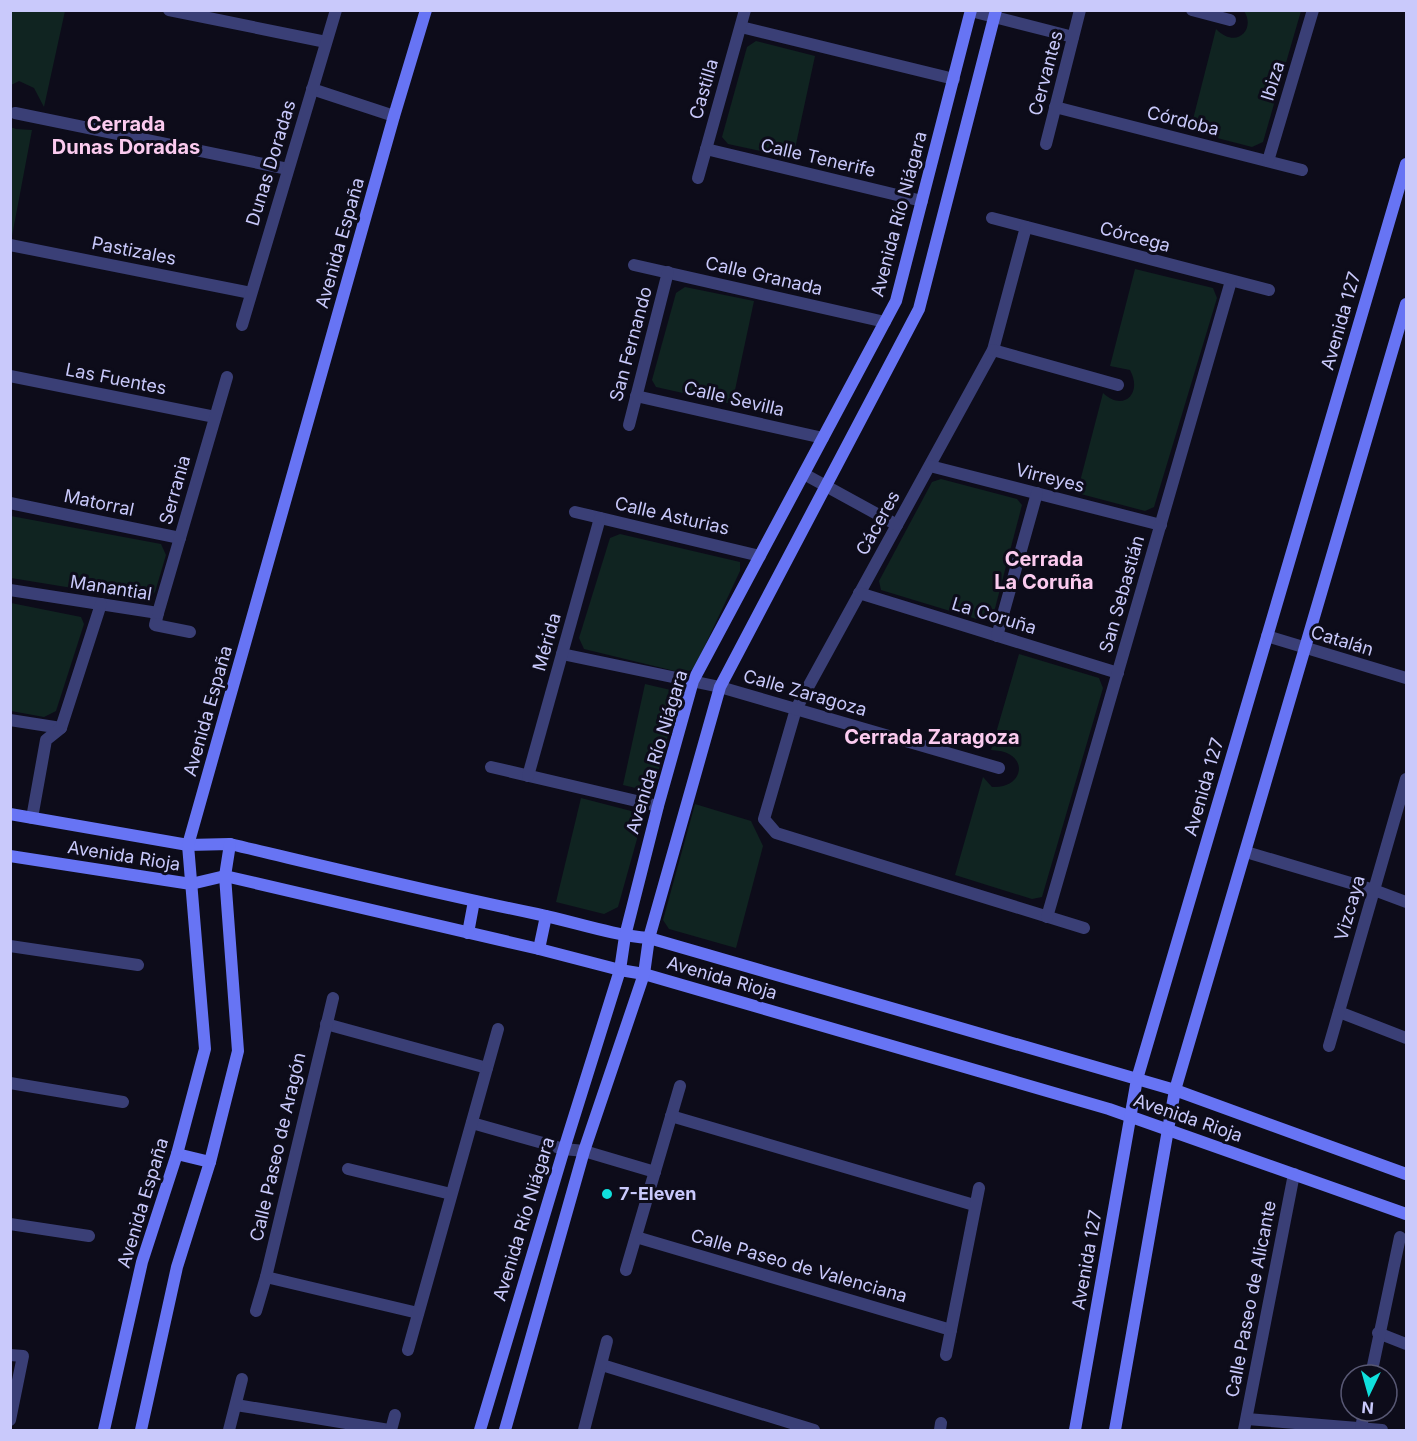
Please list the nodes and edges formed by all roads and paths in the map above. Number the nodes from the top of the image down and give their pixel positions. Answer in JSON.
{"nodes":[{"id":1,"x":169,"y":10,"type":"edge"},
{"id":2,"x":336,"y":10,"type":"edge"},
{"id":3,"x":426,"y":10,"type":"edge"},
{"id":4,"x":745,"y":10,"type":"edge"},
{"id":5,"x":1080,"y":10,"type":"edge"},
{"id":6,"x":1192,"y":10,"type":"edge"},
{"id":7,"x":1313,"y":10,"type":"edge"},
{"id":8,"x":971,"y":11,"type":"edge"},
{"id":9,"x":995,"y":14,"type":"edge"},
{"id":10,"x":1230,"y":20,"type":"dead end"},
{"id":11,"x":741,"y":27,"type":"junction"},
{"id":12,"x":1073,"y":37,"type":"junction"},
{"id":13,"x":326,"y":42,"type":"junction"},
{"id":14,"x":954,"y":79,"type":"junction"},
{"id":15,"x":312,"y":89,"type":"junction"},
{"id":16,"x":1055,"y":107,"type":"junction"},
{"id":17,"x":15,"y":113,"type":"dead end"},
{"id":18,"x":394,"y":116,"type":"junction"},
{"id":19,"x":1046,"y":144,"type":"dead end"},
{"id":20,"x":706,"y":149,"type":"junction"},
{"id":21,"x":1268,"y":161,"type":"junction"},
{"id":22,"x":1407,"y":164,"type":"edge"},
{"id":23,"x":288,"y":169,"type":"junction"},
{"id":24,"x":1302,"y":170,"type":"dead end"},
{"id":25,"x":698,"y":178,"type":"dead end"},
{"id":26,"x":922,"y":201,"type":"junction"},
{"id":27,"x":992,"y":218,"type":"dead end"},
{"id":28,"x":1026,"y":227,"type":"junction"},
{"id":29,"x":10,"y":245,"type":"edge"},
{"id":30,"x":634,"y":265,"type":"dead end"},
{"id":31,"x":668,"y":272,"type":"junction"},
{"id":32,"x":1231,"y":281,"type":"junction"},
{"id":33,"x":1269,"y":290,"type":"dead end"},
{"id":34,"x":251,"y":293,"type":"junction"},
{"id":35,"x":1407,"y":304,"type":"edge"},
{"id":36,"x":885,"y":322,"type":"junction"},
{"id":37,"x":242,"y":325,"type":"dead end"},
{"id":38,"x":993,"y":350,"type":"junction"},
{"id":39,"x":10,"y":376,"type":"edge"},
{"id":40,"x":226,"y":377,"type":"dead end"},
{"id":41,"x":1118,"y":385,"type":"dead end"},
{"id":42,"x":636,"y":396,"type":"junction"},
{"id":43,"x":215,"y":417,"type":"junction"},
{"id":44,"x":628,"y":425,"type":"dead end"},
{"id":45,"x":823,"y":438,"type":"junction"},
{"id":46,"x":930,"y":466,"type":"junction"},
{"id":47,"x":804,"y":474,"type":"junction"},
{"id":48,"x":826,"y":486,"type":"junction"},
{"id":49,"x":1037,"y":493,"type":"junction"},
{"id":50,"x":10,"y":503,"type":"edge"},
{"id":51,"x":575,"y":512,"type":"dead end"},
{"id":52,"x":600,"y":518,"type":"junction"},
{"id":53,"x":897,"y":525,"type":"junction"},
{"id":54,"x":1161,"y":525,"type":"junction"},
{"id":55,"x":180,"y":538,"type":"junction"},
{"id":56,"x":760,"y":556,"type":"junction"},
{"id":57,"x":10,"y":590,"type":"edge"},
{"id":58,"x":860,"y":593,"type":"junction"},
{"id":59,"x":101,"y":604,"type":"junction"},
{"id":60,"x":158,"y":613,"type":"junction"},
{"id":61,"x":190,"y":632,"type":"dead end"},
{"id":62,"x":997,"y":636,"type":"junction"},
{"id":63,"x":1267,"y":636,"type":"junction"},
{"id":64,"x":1305,"y":649,"type":"junction"},
{"id":65,"x":562,"y":654,"type":"junction"},
{"id":66,"x":1118,"y":673,"type":"junction"},
{"id":67,"x":1407,"y":678,"type":"edge"},
{"id":68,"x":693,"y":681,"type":"junction"},
{"id":69,"x":720,"y":687,"type":"junction"},
{"id":70,"x":796,"y":709,"type":"junction"},
{"id":71,"x":10,"y":720,"type":"edge"},
{"id":72,"x":61,"y":728,"type":"junction"},
{"id":73,"x":491,"y":767,"type":"dead end"},
{"id":74,"x":999,"y":768,"type":"dead end"},
{"id":75,"x":528,"y":776,"type":"junction"},
{"id":76,"x":1407,"y":779,"type":"edge"},
{"id":77,"x":658,"y":806,"type":"junction"},
{"id":78,"x":10,"y":814,"type":"edge"},
{"id":79,"x":32,"y":818,"type":"junction"},
{"id":80,"x":230,"y":844,"type":"junction"},
{"id":81,"x":188,"y":845,"type":"junction"},
{"id":82,"x":1246,"y":852,"type":"junction"},
{"id":83,"x":10,"y":856,"type":"edge"},
{"id":84,"x":225,"y":876,"type":"junction"},
{"id":85,"x":191,"y":884,"type":"junction"},
{"id":86,"x":1374,"y":890,"type":"junction"},
{"id":87,"x":474,"y":901,"type":"junction"},
{"id":88,"x":1407,"y":902,"type":"edge"},
{"id":89,"x":546,"y":916,"type":"junction"},
{"id":90,"x":1047,"y":917,"type":"junction"},
{"id":91,"x":1084,"y":928,"type":"dead end"},
{"id":92,"x":468,"y":933,"type":"junction"},
{"id":93,"x":625,"y":936,"type":"junction"},
{"id":94,"x":649,"y":938,"type":"junction"},
{"id":95,"x":10,"y":946,"type":"edge"},
{"id":96,"x":539,"y":949,"type":"junction"},
{"id":97,"x":138,"y":965,"type":"dead end"},
{"id":98,"x":620,"y":970,"type":"junction"},
{"id":99,"x":644,"y":974,"type":"junction"},
{"id":100,"x":333,"y":998,"type":"dead end"},
{"id":101,"x":1339,"y":1012,"type":"junction"},
{"id":102,"x":326,"y":1024,"type":"junction"},
{"id":103,"x":498,"y":1029,"type":"dead end"},
{"id":104,"x":1407,"y":1038,"type":"edge"},
{"id":105,"x":1329,"y":1046,"type":"dead end"},
{"id":106,"x":487,"y":1068,"type":"junction"},
{"id":107,"x":1137,"y":1079,"type":"junction"},
{"id":108,"x":10,"y":1083,"type":"edge"},
{"id":109,"x":680,"y":1086,"type":"dead end"},
{"id":110,"x":1175,"y":1090,"type":"junction"},
{"id":111,"x":123,"y":1102,"type":"dead end"},
{"id":112,"x":671,"y":1116,"type":"junction"},
{"id":113,"x":1130,"y":1116,"type":"junction"},
{"id":114,"x":472,"y":1123,"type":"junction"},
{"id":115,"x":1168,"y":1129,"type":"junction"},
{"id":116,"x":564,"y":1149,"type":"junction"},
{"id":117,"x":584,"y":1151,"type":"junction"},
{"id":118,"x":177,"y":1154,"type":"junction"},
{"id":119,"x":210,"y":1162,"type":"junction"},
{"id":120,"x":348,"y":1169,"type":"dead end"},
{"id":121,"x":655,"y":1172,"type":"junction"},
{"id":122,"x":1294,"y":1174,"type":"junction"},
{"id":123,"x":1407,"y":1174,"type":"edge"},
{"id":124,"x":979,"y":1188,"type":"dead end"},
{"id":125,"x":451,"y":1194,"type":"junction"},
{"id":126,"x":974,"y":1206,"type":"junction"},
{"id":127,"x":1406,"y":1213,"type":"edge"},
{"id":128,"x":10,"y":1224,"type":"edge"},
{"id":129,"x":89,"y":1236,"type":"dead end"},
{"id":130,"x":636,"y":1237,"type":"junction"},
{"id":131,"x":1400,"y":1237,"type":"dead end"},
{"id":132,"x":626,"y":1270,"type":"dead end"},
{"id":133,"x":266,"y":1277,"type":"junction"},
{"id":134,"x":256,"y":1311,"type":"dead end"},
{"id":135,"x":418,"y":1313,"type":"junction"},
{"id":136,"x":951,"y":1330,"type":"junction"},
{"id":137,"x":1378,"y":1333,"type":"junction"},
{"id":138,"x":607,"y":1341,"type":"dead end"},
{"id":139,"x":1407,"y":1344,"type":"edge"},
{"id":140,"x":408,"y":1350,"type":"dead end"},
{"id":141,"x":10,"y":1355,"type":"edge"},
{"id":142,"x":946,"y":1355,"type":"dead end"},
{"id":143,"x":1373,"y":1363,"type":"edge"},
{"id":144,"x":602,"y":1365,"type":"junction"},
{"id":145,"x":242,"y":1379,"type":"dead end"},
{"id":146,"x":236,"y":1405,"type":"junction"},
{"id":147,"x":395,"y":1414,"type":"dead end"},
{"id":148,"x":10,"y":1420,"type":"edge"},
{"id":149,"x":1362,"y":1423,"type":"edge"},
{"id":150,"x":1246,"y":1425,"type":"edge"},
{"id":151,"x":1361,"y":1429,"type":"junction"},
{"id":152,"x":104,"y":1431,"type":"edge"},
{"id":153,"x":141,"y":1431,"type":"edge"},
{"id":154,"x":230,"y":1431,"type":"edge"},
{"id":155,"x":390,"y":1431,"type":"edge"},
{"id":156,"x":480,"y":1431,"type":"edge"},
{"id":157,"x":505,"y":1431,"type":"edge"},
{"id":158,"x":584,"y":1431,"type":"edge"},
{"id":159,"x":814,"y":1431,"type":"edge"},
{"id":160,"x":1075,"y":1431,"type":"edge"},
{"id":161,"x":1115,"y":1431,"type":"edge"},
{"id":162,"x":1382,"y":1431,"type":"edge"}],
"edges":[{"from":1,"to":13,"type":"street"},
{"from":2,"to":13,"type":"street","name":"Dunas Doradas"},
{"from":3,"to":18,"type":"main road","name":"Avenida España"},
{"from":4,"to":11,"type":"street","name":"Castilla"},
{"from":5,"to":12,"type":"street","name":"Cervantes"},
{"from":6,"to":10,"type":"street"},
{"from":7,"to":21,"type":"street","name":"Ibiza"},
{"from":8,"to":9,"type":"street"},
{"from":8,"to":14,"type":"main road","name":"Avenida Río Niágara"},
{"from":9,"to":12,"type":"street"},
{"from":9,"to":48,"type":"main road","name":"Avenida Río Niágara"},
{"from":11,"to":14,"type":"street"},
{"from":11,"to":20,"type":"street","name":"Castilla"},
{"from":12,"to":16,"type":"street","name":"Cervantes"},
{"from":13,"to":15,"type":"street","name":"Dunas Doradas"},
{"from":14,"to":26,"type":"main road","name":"Avenida Río Niágara"},
{"from":15,"to":18,"type":"street"},
{"from":15,"to":23,"type":"street","name":"Dunas Doradas"},
{"from":16,"to":19,"type":"street","name":"Cervantes"},
{"from":16,"to":21,"type":"street","name":"Córdoba"},
{"from":17,"to":23,"type":"street"},
{"from":18,"to":81,"type":"main road","name":"Avenida España"},
{"from":20,"to":25,"type":"street","name":"Castilla"},
{"from":20,"to":26,"type":"street","name":"Calle Tenerife"},
{"from":21,"to":24,"type":"street","name":"Córdoba"},
{"from":22,"to":63,"type":"main road","name":"Avenida 127"},
{"from":23,"to":34,"type":"street","name":"Dunas Doradas"},
{"from":26,"to":36,"type":"main road","name":"Avenida Río Niágara"},
{"from":27,"to":28,"type":"street","name":"Córcega"},
{"from":28,"to":32,"type":"street","name":"Córcega"},
{"from":28,"to":38,"type":"street","name":"Cáceres"},
{"from":29,"to":34,"type":"street","name":"Pastizales"},
{"from":30,"to":31,"type":"street","name":"Calle Granada"},
{"from":31,"to":36,"type":"street","name":"Calle Granada"},
{"from":31,"to":42,"type":"street","name":"San Fernando"},
{"from":32,"to":33,"type":"street","name":"Córcega"},
{"from":32,"to":54,"type":"street","name":"San Sebastián"},
{"from":34,"to":37,"type":"street","name":"Dunas Doradas"},
{"from":35,"to":64,"type":"main road"},
{"from":36,"to":45,"type":"main road","name":"Avenida Río Niágara"},
{"from":38,"to":41,"type":"street"},
{"from":38,"to":46,"type":"street","name":"Cáceres"},
{"from":39,"to":43,"type":"street","name":"Las Fuentes"},
{"from":40,"to":43,"type":"street","name":"Serrania"},
{"from":42,"to":44,"type":"street","name":"San Fernando"},
{"from":42,"to":45,"type":"street","name":"Calle Sevilla"},
{"from":43,"to":55,"type":"street","name":"Serrania"},
{"from":45,"to":47,"type":"main road","name":"Avenida Río Niágara"},
{"from":46,"to":49,"type":"street","name":"Virreyes"},
{"from":46,"to":53,"type":"street","name":"Cáceres"},
{"from":47,"to":48,"type":"street"},
{"from":47,"to":56,"type":"main road","name":"Avenida Río Niágara"},
{"from":48,"to":53,"type":"street"},
{"from":48,"to":69,"type":"main road","name":"Avenida Río Niágara"},
{"from":49,"to":54,"type":"street","name":"Virreyes"},
{"from":49,"to":62,"type":"street"},
{"from":50,"to":55,"type":"street","name":"Matorral"},
{"from":51,"to":52,"type":"street","name":"Calle Asturias"},
{"from":52,"to":56,"type":"street","name":"Calle Asturias"},
{"from":52,"to":65,"type":"street","name":"Mérida"},
{"from":53,"to":58,"type":"street","name":"Cáceres"},
{"from":54,"to":66,"type":"street","name":"San Sebastián"},
{"from":55,"to":60,"type":"street","name":"Serrania"},
{"from":56,"to":68,"type":"main road","name":"Avenida Río Niágara"},
{"from":57,"to":59,"type":"street","name":"Manantial"},
{"from":58,"to":62,"type":"street","name":"La Coruña"},
{"from":58,"to":70,"type":"street","name":"Cáceres"},
{"from":59,"to":60,"type":"street","name":"Manantial"},
{"from":59,"to":72,"type":"street"},
{"from":60,"to":61,"type":"street","name":"Manantial"},
{"from":62,"to":66,"type":"street","name":"La Coruña"},
{"from":63,"to":64,"type":"street","name":"Catalán"},
{"from":63,"to":107,"type":"main road","name":"Avenida 127"},
{"from":64,"to":67,"type":"street","name":"Catalán"},
{"from":64,"to":82,"type":"main road"},
{"from":65,"to":68,"type":"street","name":"Calle Zaragoza"},
{"from":65,"to":75,"type":"street","name":"Mérida"},
{"from":66,"to":90,"type":"street","name":"San Sebastián"},
{"from":68,"to":69,"type":"street","name":"Calle Zaragoza"},
{"from":68,"to":77,"type":"main road","name":"Avenida Río Niágara"},
{"from":69,"to":70,"type":"street","name":"Calle Zaragoza"},
{"from":69,"to":94,"type":"main road","name":"Avenida Río Niágara"},
{"from":70,"to":74,"type":"street","name":"Calle Zaragoza"},
{"from":70,"to":90,"type":"street","name":"Cáceres"},
{"from":71,"to":72,"type":"street"},
{"from":72,"to":79,"type":"street"},
{"from":73,"to":75,"type":"street"},
{"from":75,"to":77,"type":"street"},
{"from":76,"to":86,"type":"street","name":"Vizcaya"},
{"from":77,"to":93,"type":"main road","name":"Avenida Río Niágara"},
{"from":78,"to":79,"type":"main road","name":"Avenida Rioja"},
{"from":79,"to":81,"type":"main road","name":"Avenida Rioja"},
{"from":80,"to":81,"type":"main road","name":"Avenida Rioja"},
{"from":80,"to":84,"type":"main road"},
{"from":80,"to":87,"type":"main road","name":"Avenida Rioja"},
{"from":81,"to":85,"type":"main road","name":"Avenida España"},
{"from":82,"to":86,"type":"street"},
{"from":82,"to":110,"type":"main road"},
{"from":83,"to":85,"type":"main road","name":"Avenida Rioja"},
{"from":84,"to":85,"type":"main road","name":"Avenida Rioja"},
{"from":84,"to":92,"type":"main road","name":"Avenida Rioja"},
{"from":84,"to":119,"type":"main road"},
{"from":85,"to":118,"type":"main road","name":"Avenida España"},
{"from":86,"to":88,"type":"street"},
{"from":86,"to":101,"type":"street","name":"Vizcaya"},
{"from":87,"to":89,"type":"main road","name":"Avenida Rioja"},
{"from":87,"to":92,"type":"main road"},
{"from":89,"to":93,"type":"main road","name":"Avenida Rioja"},
{"from":89,"to":96,"type":"main road"},
{"from":90,"to":91,"type":"street"},
{"from":92,"to":96,"type":"main road","name":"Avenida Rioja"},
{"from":93,"to":94,"type":"main road","name":"Avenida Rioja"},
{"from":93,"to":98,"type":"main road","name":"Avenida Río Niágara"},
{"from":94,"to":99,"type":"main road","name":"Avenida Río Niágara"},
{"from":94,"to":107,"type":"main road","name":"Avenida Rioja"},
{"from":95,"to":97,"type":"street"},
{"from":96,"to":98,"type":"main road","name":"Avenida Rioja"},
{"from":98,"to":99,"type":"main road","name":"Avenida Rioja"},
{"from":98,"to":116,"type":"main road","name":"Avenida Río Niágara"},
{"from":99,"to":113,"type":"main road","name":"Avenida Rioja"},
{"from":99,"to":117,"type":"main road","name":"Avenida Río Niágara"},
{"from":100,"to":102,"type":"street","name":"Calle Paseo de Aragón"},
{"from":101,"to":104,"type":"street"},
{"from":101,"to":105,"type":"street","name":"Vizcaya"},
{"from":102,"to":106,"type":"street"},
{"from":102,"to":133,"type":"street","name":"Calle Paseo de Aragón"},
{"from":103,"to":106,"type":"street"},
{"from":106,"to":114,"type":"street"},
{"from":107,"to":110,"type":"main road","name":"Avenida Rioja"},
{"from":107,"to":113,"type":"main road","name":"Avenida 127"},
{"from":108,"to":111,"type":"street"},
{"from":109,"to":112,"type":"street"},
{"from":110,"to":115,"type":"main road"},
{"from":110,"to":123,"type":"main road","name":"Avenida Rioja"},
{"from":112,"to":121,"type":"street"},
{"from":112,"to":126,"type":"street"},
{"from":113,"to":115,"type":"main road","name":"Avenida Rioja"},
{"from":113,"to":160,"type":"main road","name":"Avenida 127"},
{"from":114,"to":116,"type":"street"},
{"from":114,"to":125,"type":"street"},
{"from":115,"to":122,"type":"main road","name":"Avenida Rioja"},
{"from":115,"to":161,"type":"main road"},
{"from":116,"to":117,"type":"street"},
{"from":116,"to":156,"type":"main road","name":"Avenida Río Niágara"},
{"from":117,"to":121,"type":"street"},
{"from":117,"to":157,"type":"main road","name":"Avenida Río Niágara"},
{"from":118,"to":119,"type":"main road"},
{"from":118,"to":152,"type":"main road","name":"Avenida España"},
{"from":119,"to":153,"type":"main road"},
{"from":120,"to":125,"type":"street"},
{"from":121,"to":130,"type":"street"},
{"from":122,"to":127,"type":"main road","name":"Avenida Rioja"},
{"from":122,"to":150,"type":"street","name":"Calle Paseo de Alicante"},
{"from":124,"to":126,"type":"street"},
{"from":125,"to":135,"type":"street"},
{"from":126,"to":136,"type":"street"},
{"from":128,"to":129,"type":"street"},
{"from":130,"to":132,"type":"street"},
{"from":130,"to":136,"type":"street","name":"Calle Paseo de Valenciana"},
{"from":131,"to":137,"type":"street"},
{"from":133,"to":134,"type":"street","name":"Calle Paseo de Aragón"},
{"from":133,"to":135,"type":"street"},
{"from":135,"to":140,"type":"street"},
{"from":136,"to":142,"type":"street"},
{"from":137,"to":139,"type":"street"},
{"from":137,"to":143,"type":"street"},
{"from":138,"to":144,"type":"street"},
{"from":141,"to":148,"type":"street"},
{"from":144,"to":158,"type":"street"},
{"from":144,"to":159,"type":"street"},
{"from":145,"to":146,"type":"street"},
{"from":146,"to":154,"type":"street"},
{"from":146,"to":155,"type":"street"},
{"from":147,"to":155,"type":"street"},
{"from":149,"to":151,"type":"street"},
{"from":150,"to":151,"type":"street"},
{"from":151,"to":162,"type":"street"}]}
